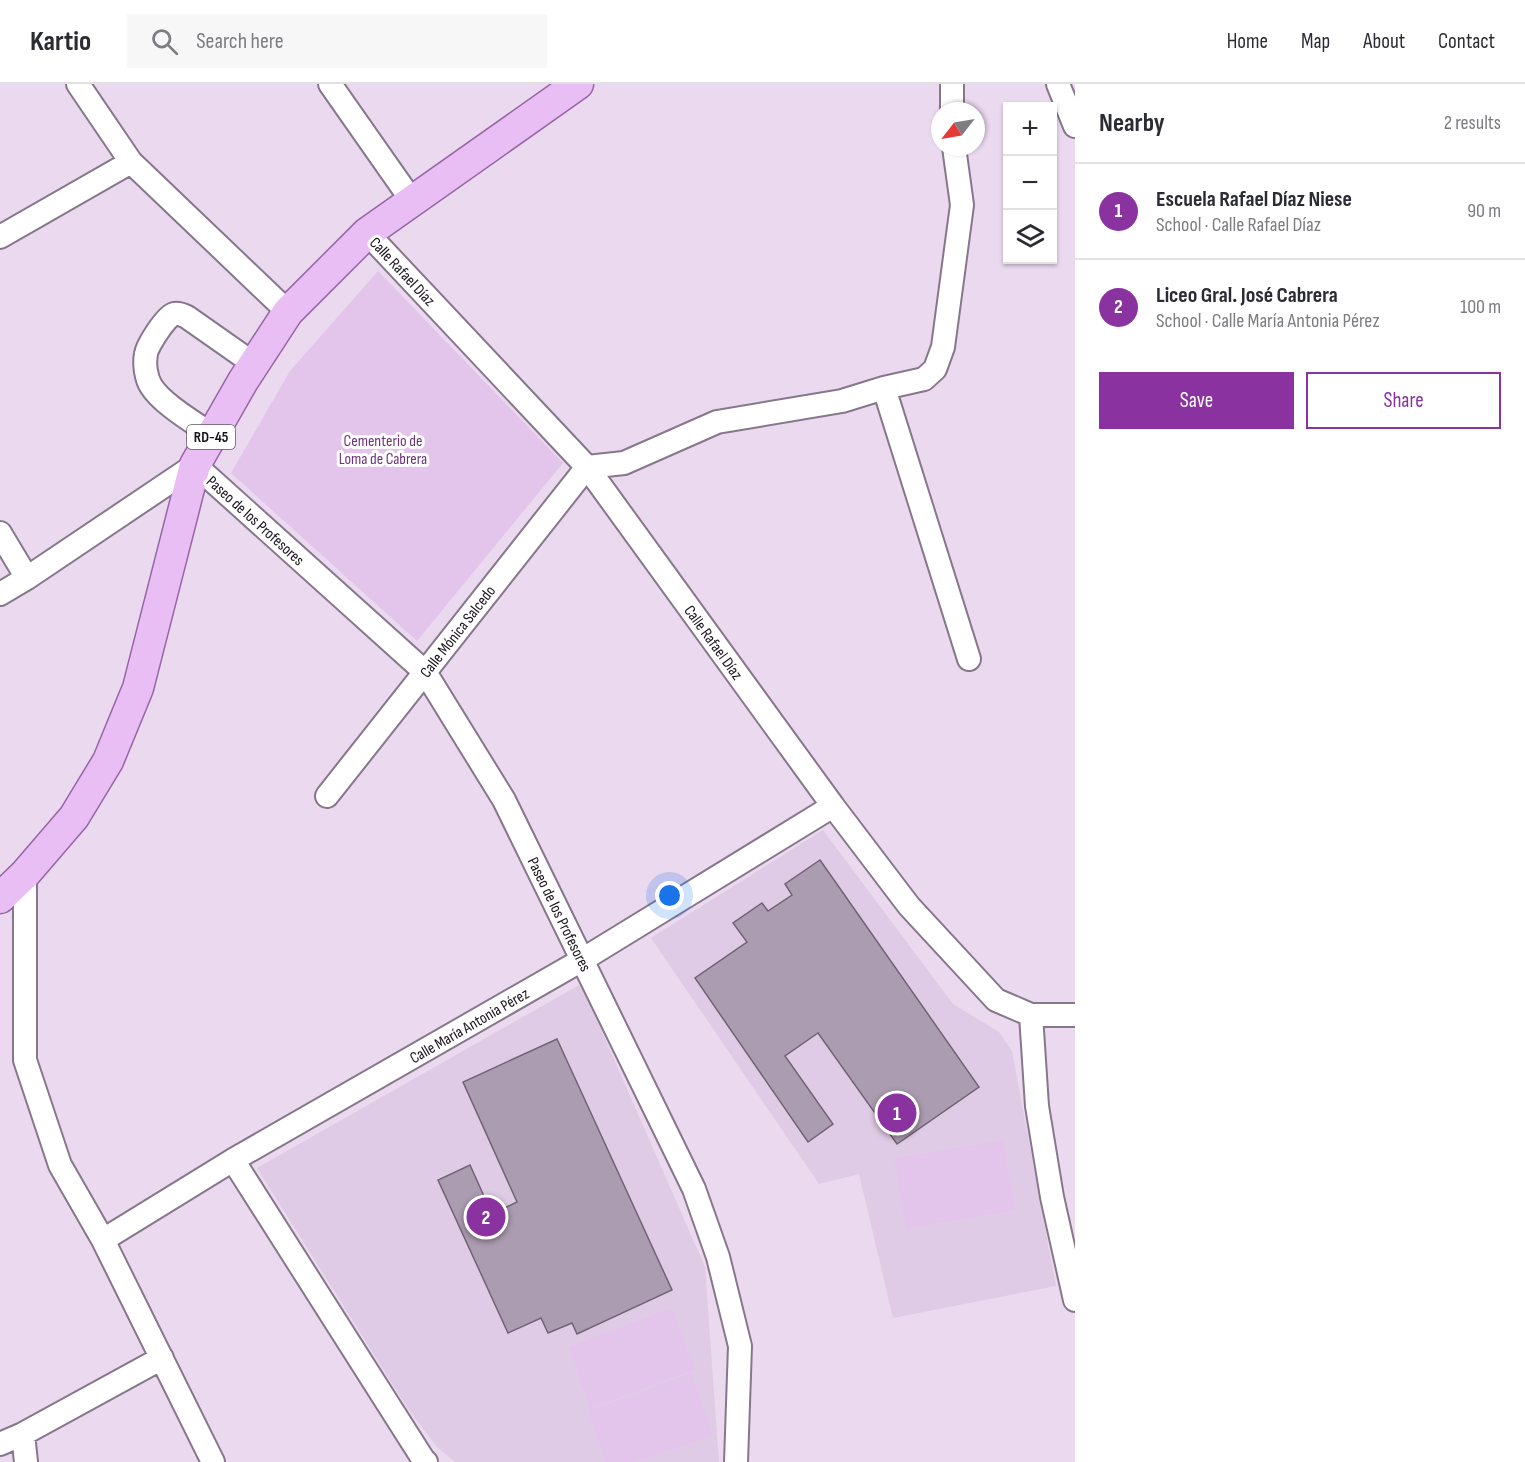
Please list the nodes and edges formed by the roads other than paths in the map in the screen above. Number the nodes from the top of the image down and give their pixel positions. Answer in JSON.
{"nodes":[{"id":1,"x":78,"y":84,"type":"edge"},
{"id":2,"x":330,"y":84,"type":"edge"},
{"id":3,"x":578,"y":84,"type":"edge"},
{"id":4,"x":951,"y":84,"type":"edge"},
{"id":5,"x":1058,"y":84,"type":"edge"},
{"id":6,"x":952,"y":102,"type":"edge"},
{"id":7,"x":1075,"y":126,"type":"edge"},
{"id":8,"x":955,"y":156,"type":"edge"},
{"id":9,"x":131,"y":162,"type":"junction"},
{"id":10,"x":412,"y":201,"type":"junction"},
{"id":11,"x":367,"y":233,"type":"junction"},
{"id":12,"x":0,"y":237,"type":"edge"},
{"id":13,"x":288,"y":312,"type":"junction"},
{"id":14,"x":254,"y":364,"type":"junction"},
{"id":15,"x":884,"y":388,"type":"junction"},
{"id":16,"x":212,"y":435,"type":"junction"},
{"id":17,"x":195,"y":465,"type":"junction"},
{"id":18,"x":587,"y":467,"type":"junction"},
{"id":19,"x":0,"y":533,"type":"edge"},
{"id":20,"x":27,"y":578,"type":"junction"},
{"id":21,"x":0,"y":594,"type":"edge"},
{"id":22,"x":969,"y":659,"type":"dead end"},
{"id":23,"x":425,"y":672,"type":"junction"},
{"id":24,"x":327,"y":796,"type":"dead end"},
{"id":25,"x":833,"y":806,"type":"junction"},
{"id":26,"x":25,"y":874,"type":"junction"},
{"id":27,"x":0,"y":898,"type":"edge"},
{"id":28,"x":582,"y":960,"type":"junction"},
{"id":29,"x":1031,"y":1014,"type":"junction"},
{"id":30,"x":1075,"y":1015,"type":"edge"},
{"id":31,"x":233,"y":1160,"type":"junction"},
{"id":32,"x":103,"y":1239,"type":"junction"},
{"id":33,"x":1075,"y":1300,"type":"edge"},
{"id":34,"x":162,"y":1358,"type":"junction"},
{"id":35,"x":23,"y":1434,"type":"junction"},
{"id":36,"x":0,"y":1444,"type":"edge"},
{"id":37,"x":26,"y":1462,"type":"edge"},
{"id":38,"x":213,"y":1462,"type":"edge"},
{"id":39,"x":426,"y":1462,"type":"edge"},
{"id":40,"x":736,"y":1462,"type":"edge"}],
"edges":[{"from":1,"to":9,"type":"street"},
{"from":2,"to":10,"type":"street"},
{"from":3,"to":10,"type":"main road","number":"RD-45"},
{"from":4,"to":6,"type":"street"},
{"from":5,"to":7,"type":"street"},
{"from":8,"to":15,"type":"street"},
{"from":9,"to":12,"type":"street"},
{"from":9,"to":13,"type":"street"},
{"from":10,"to":11,"type":"main road","number":"RD-45"},
{"from":11,"to":13,"type":"main road","number":"RD-45"},
{"from":11,"to":18,"type":"street","name":"Calle Rafael Díaz"},
{"from":13,"to":14,"type":"main road","number":"RD-45"},
{"from":14,"to":16,"type":"main road","number":"RD-45"},
{"from":14,"to":16,"type":"street"},
{"from":15,"to":18,"type":"street"},
{"from":15,"to":22,"type":"street"},
{"from":16,"to":17,"type":"main road","number":"RD-45"},
{"from":17,"to":20,"type":"street"},
{"from":17,"to":23,"type":"street","name":"Paseo de los Profesores"},
{"from":17,"to":26,"type":"main road","number":"RD-45"},
{"from":18,"to":23,"type":"street","name":"Calle Mónica Salcedo"},
{"from":18,"to":25,"type":"street","name":"Calle Rafael Díaz"},
{"from":19,"to":20,"type":"street"},
{"from":20,"to":21,"type":"street"},
{"from":23,"to":24,"type":"street","name":"Calle Mónica Salcedo"},
{"from":23,"to":28,"type":"street","name":"Paseo de los Profesores"},
{"from":25,"to":28,"type":"street","name":"Calle María Antonia Pérez"},
{"from":25,"to":29,"type":"street","name":"Calle Rafael Díaz"},
{"from":26,"to":27,"type":"main road","number":"RD-45"},
{"from":26,"to":32,"type":"street"},
{"from":28,"to":31,"type":"street","name":"Calle María Antonia Pérez"},
{"from":28,"to":40,"type":"street","name":"Paseo de los Profesores"},
{"from":29,"to":30,"type":"street","name":"Calle Rafael Díaz"},
{"from":29,"to":33,"type":"street"},
{"from":31,"to":32,"type":"street","name":"Calle María Antonia Pérez"},
{"from":31,"to":39,"type":"street"},
{"from":32,"to":34,"type":"street"},
{"from":34,"to":35,"type":"street"},
{"from":34,"to":38,"type":"street"},
{"from":35,"to":36,"type":"street"},
{"from":35,"to":37,"type":"street"}]}
